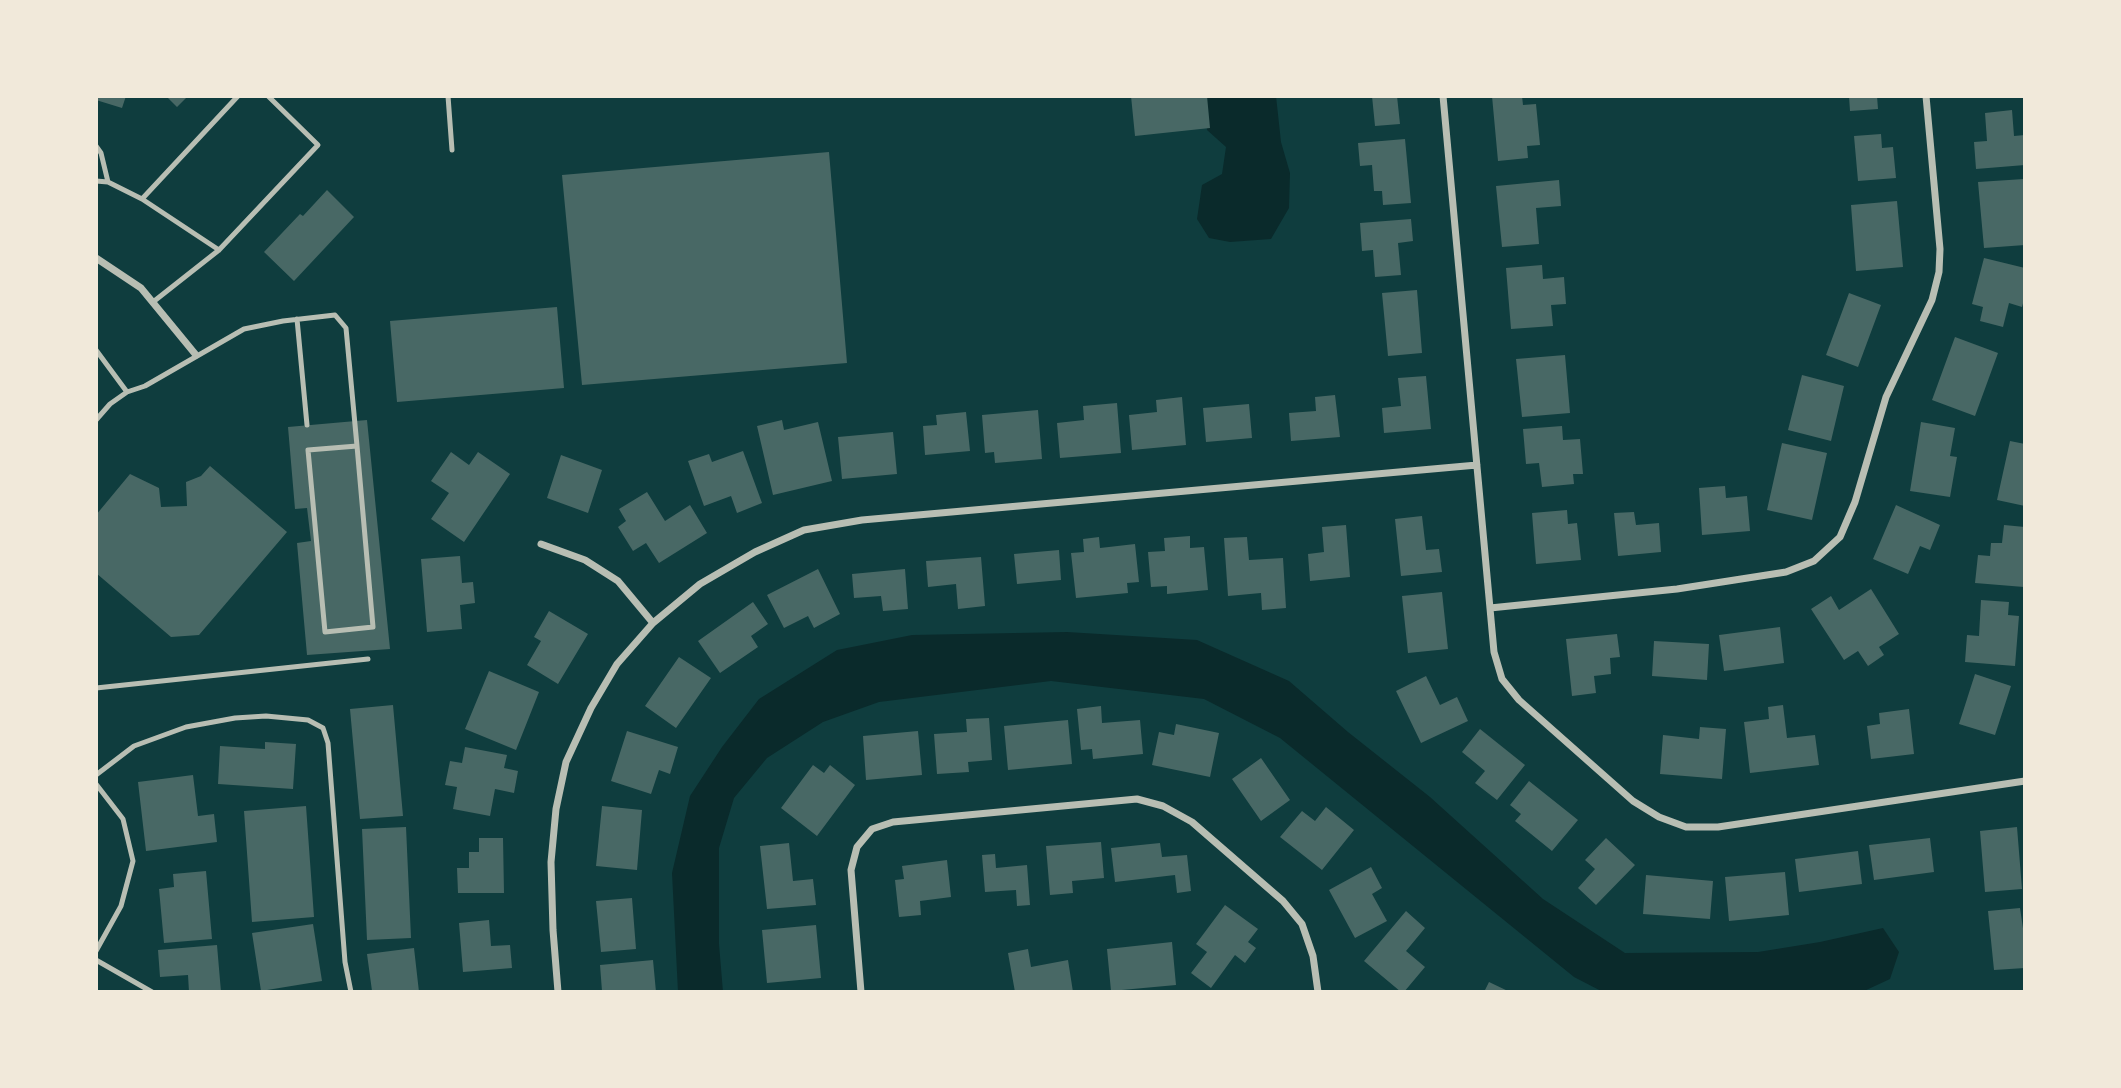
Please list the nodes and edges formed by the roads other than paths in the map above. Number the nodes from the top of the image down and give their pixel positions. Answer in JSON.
{"nodes":[{"id":1,"x":238,"y":96,"type":"edge"},
{"id":2,"x":268,"y":96,"type":"edge"},
{"id":3,"x":448,"y":96,"type":"edge"},
{"id":4,"x":1443,"y":96,"type":"edge"},
{"id":5,"x":1926,"y":96,"type":"edge"},
{"id":6,"x":96,"y":146,"type":"edge"},
{"id":7,"x":453,"y":150,"type":"dead end"},
{"id":8,"x":96,"y":181,"type":"edge"},
{"id":9,"x":108,"y":182,"type":"junction"},
{"id":10,"x":142,"y":199,"type":"junction"},
{"id":11,"x":219,"y":250,"type":"junction"},
{"id":12,"x":96,"y":258,"type":"edge"},
{"id":13,"x":153,"y":302,"type":"junction"},
{"id":14,"x":297,"y":319,"type":"junction"},
{"id":15,"x":96,"y":351,"type":"edge"},
{"id":16,"x":196,"y":355,"type":"junction"},
{"id":17,"x":127,"y":392,"type":"junction"},
{"id":18,"x":96,"y":421,"type":"edge"},
{"id":19,"x":307,"y":425,"type":"dead end"},
{"id":20,"x":357,"y":446,"type":"junction"},
{"id":21,"x":1477,"y":465,"type":"junction"},
{"id":22,"x":541,"y":544,"type":"dead end"},
{"id":23,"x":1490,"y":608,"type":"junction"},
{"id":24,"x":653,"y":623,"type":"junction"},
{"id":25,"x":368,"y":659,"type":"dead end"},
{"id":26,"x":96,"y":688,"type":"edge"},
{"id":27,"x":96,"y":775,"type":"edge"},
{"id":28,"x":2025,"y":781,"type":"edge"},
{"id":29,"x":96,"y":784,"type":"edge"},
{"id":30,"x":96,"y":951,"type":"edge"},
{"id":31,"x":96,"y":960,"type":"edge"},
{"id":32,"x":152,"y":992,"type":"edge"},
{"id":33,"x":351,"y":992,"type":"edge"},
{"id":34,"x":558,"y":992,"type":"edge"},
{"id":35,"x":861,"y":992,"type":"edge"},
{"id":36,"x":1318,"y":992,"type":"edge"}],
"edges":[{"from":1,"to":10,"type":"lane"},
{"from":2,"to":11,"type":"lane"},
{"from":3,"to":7,"type":"lane"},
{"from":4,"to":21,"type":"street"},
{"from":5,"to":23,"type":"street"},
{"from":6,"to":9,"type":"lane"},
{"from":8,"to":9,"type":"lane"},
{"from":9,"to":10,"type":"lane"},
{"from":10,"to":11,"type":"lane"},
{"from":11,"to":13,"type":"lane"},
{"from":12,"to":13,"type":"street"},
{"from":13,"to":16,"type":"street"},
{"from":14,"to":16,"type":"lane"},
{"from":14,"to":19,"type":"lane"},
{"from":14,"to":20,"type":"lane"},
{"from":15,"to":17,"type":"lane"},
{"from":16,"to":17,"type":"lane"},
{"from":17,"to":18,"type":"lane"},
{"from":20,"to":20,"type":"lane"},
{"from":21,"to":23,"type":"street"},
{"from":21,"to":24,"type":"street"},
{"from":22,"to":24,"type":"street"},
{"from":23,"to":28,"type":"street"},
{"from":24,"to":34,"type":"street"},
{"from":25,"to":26,"type":"lane"},
{"from":27,"to":33,"type":"lane"},
{"from":29,"to":30,"type":"lane"},
{"from":31,"to":32,"type":"lane"},
{"from":35,"to":36,"type":"street"}]}
